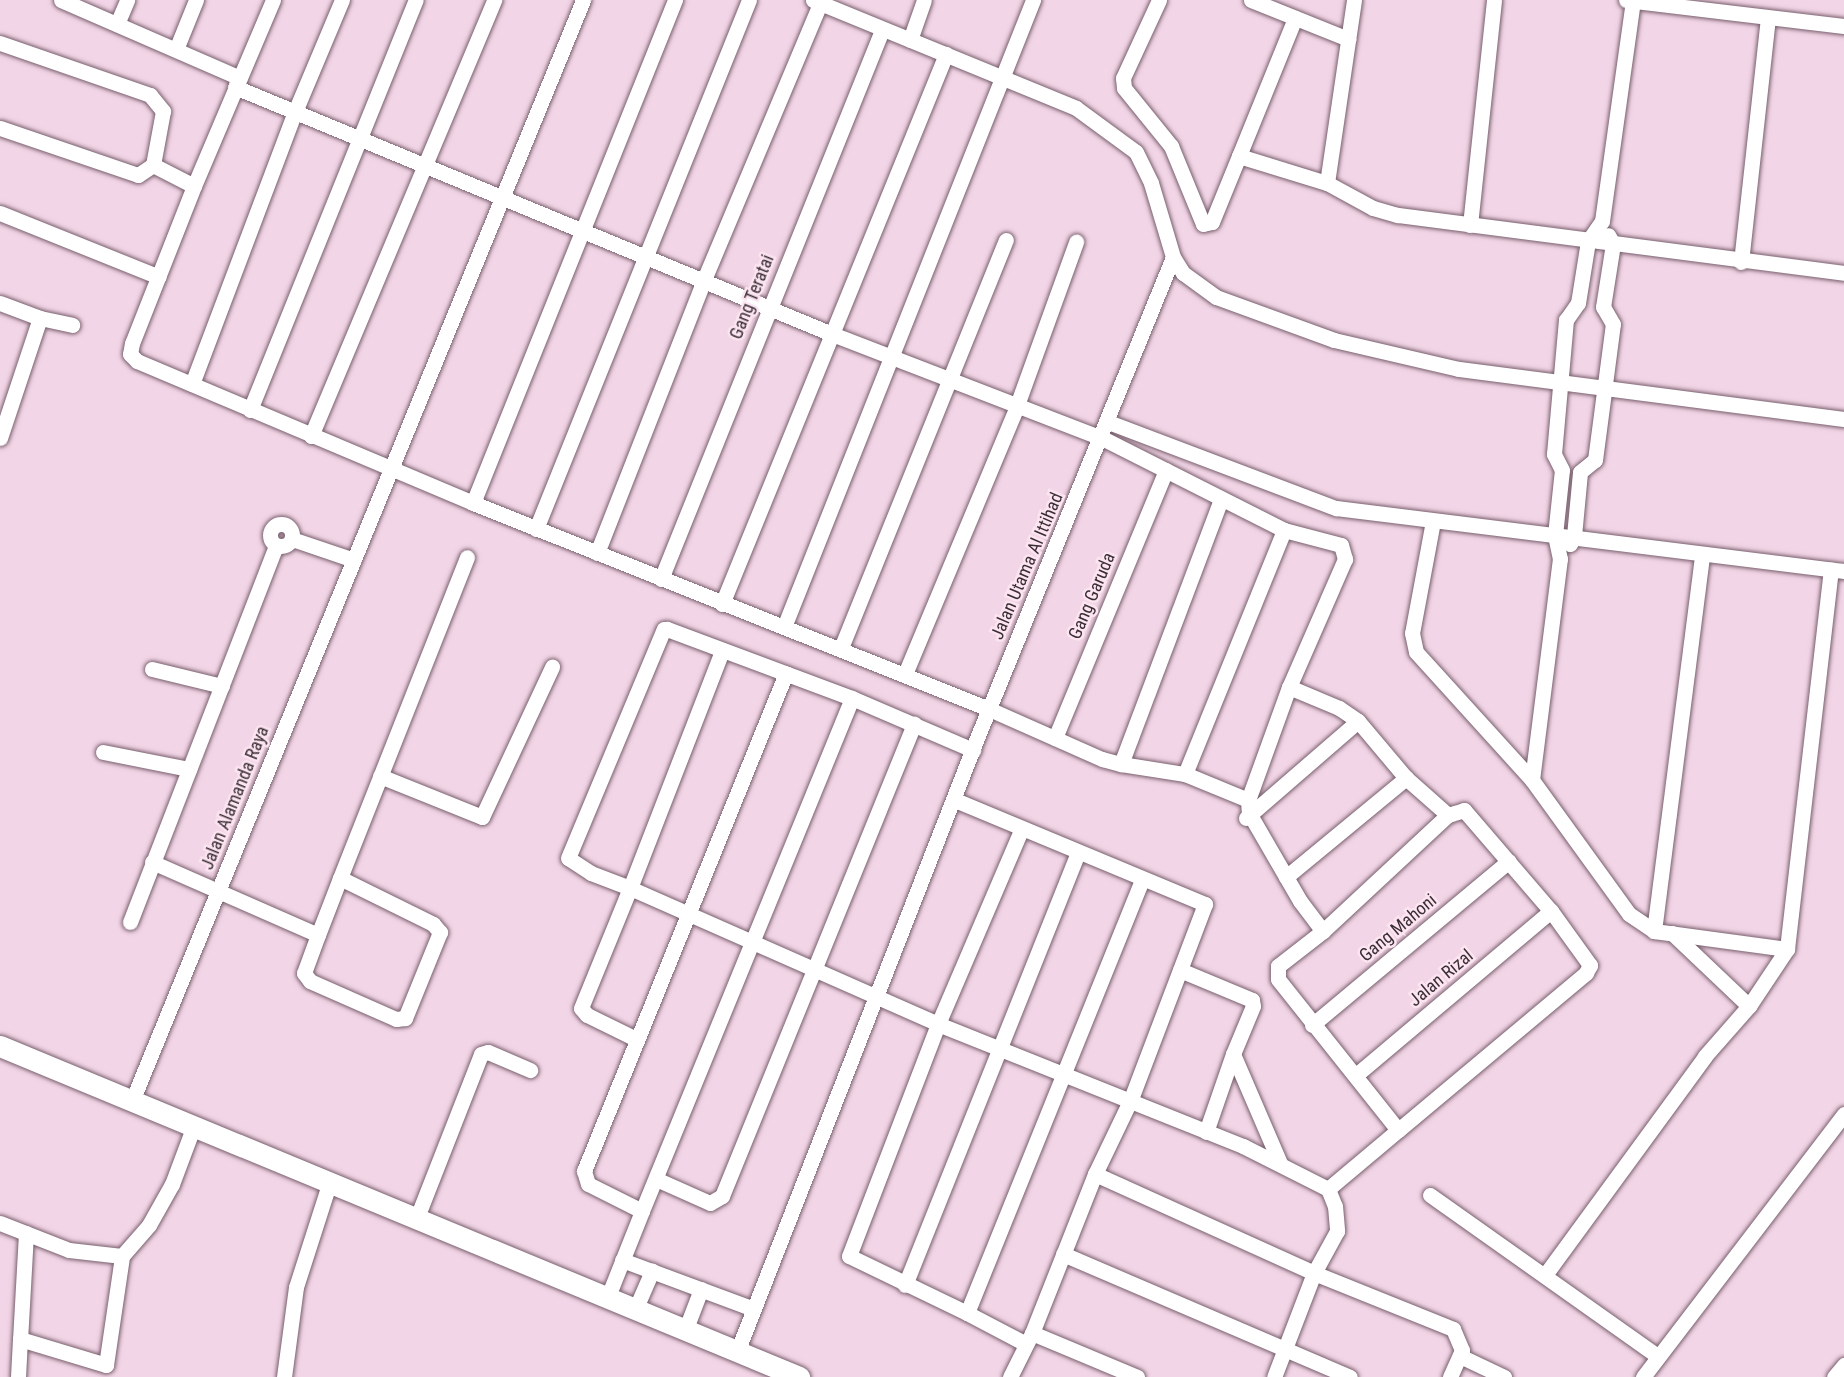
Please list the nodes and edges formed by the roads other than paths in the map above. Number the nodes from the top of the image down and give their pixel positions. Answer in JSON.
{"nodes":[{"id":1,"x":61,"y":0,"type":"edge"},
{"id":2,"x":127,"y":0,"type":"edge"},
{"id":3,"x":196,"y":0,"type":"edge"},
{"id":4,"x":273,"y":0,"type":"edge"},
{"id":5,"x":342,"y":0,"type":"edge"},
{"id":6,"x":416,"y":0,"type":"edge"},
{"id":7,"x":494,"y":0,"type":"edge"},
{"id":8,"x":583,"y":0,"type":"edge"},
{"id":9,"x":675,"y":0,"type":"edge"},
{"id":10,"x":749,"y":0,"type":"edge"},
{"id":11,"x":924,"y":0,"type":"edge"},
{"id":12,"x":1033,"y":0,"type":"edge"},
{"id":13,"x":1159,"y":0,"type":"edge"},
{"id":14,"x":1251,"y":0,"type":"edge"},
{"id":15,"x":1354,"y":0,"type":"edge"},
{"id":16,"x":1494,"y":0,"type":"edge"},
{"id":17,"x":1630,"y":0,"type":"edge"},
{"id":18,"x":816,"y":2,"type":"edge"},
{"id":19,"x":1295,"y":18,"type":"junction"},
{"id":20,"x":1768,"y":19,"type":"junction"},
{"id":21,"x":117,"y":24,"type":"junction"},
{"id":22,"x":1844,"y":26,"type":"edge"},
{"id":23,"x":882,"y":30,"type":"junction"},
{"id":24,"x":1348,"y":39,"type":"junction"},
{"id":25,"x":910,"y":40,"type":"junction"},
{"id":26,"x":0,"y":43,"type":"edge"},
{"id":27,"x":177,"y":47,"type":"junction"},
{"id":28,"x":945,"y":54,"type":"junction"},
{"id":29,"x":1005,"y":76,"type":"junction"},
{"id":30,"x":238,"y":82,"type":"junction"},
{"id":31,"x":294,"y":114,"type":"junction"},
{"id":32,"x":0,"y":128,"type":"edge"},
{"id":33,"x":359,"y":140,"type":"junction"},
{"id":34,"x":1239,"y":156,"type":"junction"},
{"id":35,"x":153,"y":165,"type":"junction"},
{"id":36,"x":423,"y":165,"type":"junction"},
{"id":37,"x":1328,"y":183,"type":"junction"},
{"id":38,"x":194,"y":186,"type":"junction"},
{"id":39,"x":502,"y":198,"type":"junction"},
{"id":40,"x":0,"y":213,"type":"edge"},
{"id":41,"x":1602,"y":221,"type":"junction"},
{"id":42,"x":1470,"y":225,"type":"junction"},
{"id":43,"x":583,"y":232,"type":"junction"},
{"id":44,"x":1006,"y":240,"type":"dead end"},
{"id":45,"x":1588,"y":241,"type":"junction"},
{"id":46,"x":1076,"y":242,"type":"dead end"},
{"id":47,"x":1612,"y":244,"type":"junction"},
{"id":48,"x":643,"y":257,"type":"junction"},
{"id":49,"x":1173,"y":257,"type":"junction"},
{"id":50,"x":1741,"y":261,"type":"junction"},
{"id":51,"x":1844,"y":273,"type":"edge"},
{"id":52,"x":159,"y":277,"type":"junction"},
{"id":53,"x":704,"y":282,"type":"junction"},
{"id":54,"x":0,"y":303,"type":"edge"},
{"id":55,"x":1578,"y":303,"type":"junction"},
{"id":56,"x":1603,"y":307,"type":"junction"},
{"id":57,"x":768,"y":308,"type":"junction"},
{"id":58,"x":40,"y":318,"type":"junction"},
{"id":59,"x":72,"y":325,"type":"dead end"},
{"id":60,"x":832,"y":334,"type":"junction"},
{"id":61,"x":890,"y":357,"type":"junction"},
{"id":62,"x":951,"y":381,"type":"junction"},
{"id":63,"x":192,"y":384,"type":"junction"},
{"id":64,"x":1560,"y":384,"type":"junction"},
{"id":65,"x":1604,"y":389,"type":"junction"},
{"id":66,"x":1016,"y":408,"type":"junction"},
{"id":67,"x":250,"y":410,"type":"junction"},
{"id":68,"x":1844,"y":419,"type":"edge"},
{"id":69,"x":1108,"y":422,"type":"junction"},
{"id":70,"x":311,"y":436,"type":"junction"},
{"id":71,"x":0,"y":438,"type":"edge"},
{"id":72,"x":1102,"y":438,"type":"junction"},
{"id":73,"x":392,"y":470,"type":"junction"},
{"id":74,"x":1166,"y":470,"type":"junction"},
{"id":75,"x":1562,"y":470,"type":"junction"},
{"id":76,"x":1580,"y":472,"type":"junction"},
{"id":77,"x":1221,"y":500,"type":"junction"},
{"id":78,"x":473,"y":503,"type":"junction"},
{"id":79,"x":1433,"y":521,"type":"junction"},
{"id":80,"x":536,"y":529,"type":"junction"},
{"id":81,"x":1284,"y":530,"type":"junction"},
{"id":82,"x":1555,"y":535,"type":"junction"},
{"id":83,"x":1574,"y":536,"type":"junction"},
{"id":84,"x":597,"y":553,"type":"junction"},
{"id":85,"x":1702,"y":554,"type":"junction"},
{"id":86,"x":467,"y":558,"type":"dead end"},
{"id":87,"x":1560,"y":559,"type":"junction"},
{"id":88,"x":354,"y":560,"type":"junction"},
{"id":89,"x":1838,"y":571,"type":"edge"},
{"id":90,"x":661,"y":579,"type":"junction"},
{"id":91,"x":722,"y":604,"type":"junction"},
{"id":92,"x":784,"y":627,"type":"junction"},
{"id":93,"x":841,"y":648,"type":"junction"},
{"id":94,"x":722,"y":651,"type":"junction"},
{"id":95,"x":552,"y":668,"type":"dead end"},
{"id":96,"x":152,"y":669,"type":"dead end"},
{"id":97,"x":786,"y":673,"type":"junction"},
{"id":98,"x":905,"y":674,"type":"junction"},
{"id":99,"x":222,"y":686,"type":"junction"},
{"id":100,"x":1289,"y":687,"type":"junction"},
{"id":101,"x":852,"y":698,"type":"junction"},
{"id":102,"x":987,"y":713,"type":"junction"},
{"id":103,"x":1358,"y":721,"type":"junction"},
{"id":104,"x":914,"y":724,"type":"junction"},
{"id":105,"x":1055,"y":738,"type":"junction"},
{"id":106,"x":975,"y":744,"type":"junction"},
{"id":107,"x":103,"y":752,"type":"dead end"},
{"id":108,"x":1121,"y":764,"type":"junction"},
{"id":109,"x":189,"y":769,"type":"junction"},
{"id":110,"x":1185,"y":774,"type":"junction"},
{"id":111,"x":380,"y":776,"type":"junction"},
{"id":112,"x":1406,"y":778,"type":"junction"},
{"id":113,"x":1532,"y":780,"type":"junction"},
{"id":114,"x":955,"y":800,"type":"junction"},
{"id":115,"x":1248,"y":810,"type":"junction"},
{"id":116,"x":1448,"y":815,"type":"junction"},
{"id":117,"x":1021,"y":830,"type":"junction"},
{"id":118,"x":1078,"y":852,"type":"junction"},
{"id":119,"x":1509,"y":861,"type":"junction"},
{"id":120,"x":152,"y":862,"type":"junction"},
{"id":121,"x":1286,"y":877,"type":"junction"},
{"id":122,"x":340,"y":878,"type":"junction"},
{"id":123,"x":1142,"y":880,"type":"junction"},
{"id":124,"x":630,"y":888,"type":"junction"},
{"id":125,"x":218,"y":891,"type":"junction"},
{"id":126,"x":1551,"y":911,"type":"junction"},
{"id":127,"x":691,"y":914,"type":"junction"},
{"id":128,"x":130,"y":922,"type":"dead end"},
{"id":129,"x":1323,"y":931,"type":"junction"},
{"id":130,"x":1654,"y":931,"type":"junction"},
{"id":131,"x":1672,"y":933,"type":"junction"},
{"id":132,"x":318,"y":934,"type":"junction"},
{"id":133,"x":753,"y":944,"type":"junction"},
{"id":134,"x":1787,"y":949,"type":"junction"},
{"id":135,"x":813,"y":970,"type":"junction"},
{"id":136,"x":1180,"y":970,"type":"junction"},
{"id":137,"x":877,"y":999,"type":"junction"},
{"id":138,"x":1749,"y":1006,"type":"junction"},
{"id":139,"x":938,"y":1024,"type":"junction"},
{"id":140,"x":1312,"y":1025,"type":"junction"},
{"id":141,"x":636,"y":1039,"type":"junction"},
{"id":142,"x":0,"y":1046,"type":"edge"},
{"id":143,"x":999,"y":1049,"type":"junction"},
{"id":144,"x":1233,"y":1054,"type":"junction"},
{"id":145,"x":530,"y":1070,"type":"dead end"},
{"id":146,"x":1062,"y":1072,"type":"junction"},
{"id":147,"x":1356,"y":1075,"type":"junction"},
{"id":148,"x":132,"y":1101,"type":"junction"},
{"id":149,"x":1130,"y":1101,"type":"junction"},
{"id":150,"x":1844,"y":1114,"type":"edge"},
{"id":151,"x":193,"y":1128,"type":"junction"},
{"id":152,"x":1398,"y":1130,"type":"junction"},
{"id":153,"x":1206,"y":1132,"type":"junction"},
{"id":154,"x":1280,"y":1163,"type":"junction"},
{"id":155,"x":1095,"y":1174,"type":"junction"},
{"id":156,"x":656,"y":1179,"type":"junction"},
{"id":157,"x":329,"y":1184,"type":"junction"},
{"id":158,"x":1331,"y":1186,"type":"junction"},
{"id":159,"x":1430,"y":1195,"type":"dead end"},
{"id":160,"x":642,"y":1211,"type":"junction"},
{"id":161,"x":416,"y":1220,"type":"junction"},
{"id":162,"x":0,"y":1223,"type":"edge"},
{"id":163,"x":26,"y":1233,"type":"junction"},
{"id":164,"x":1063,"y":1254,"type":"junction"},
{"id":165,"x":122,"y":1256,"type":"junction"},
{"id":166,"x":622,"y":1260,"type":"junction"},
{"id":167,"x":652,"y":1271,"type":"junction"},
{"id":168,"x":1314,"y":1273,"type":"junction"},
{"id":169,"x":1545,"y":1275,"type":"junction"},
{"id":170,"x":905,"y":1285,"type":"junction"},
{"id":171,"x":701,"y":1289,"type":"junction"},
{"id":172,"x":608,"y":1299,"type":"junction"},
{"id":173,"x":751,"y":1308,"type":"junction"},
{"id":174,"x":634,"y":1310,"type":"junction"},
{"id":175,"x":967,"y":1313,"type":"junction"},
{"id":176,"x":685,"y":1331,"type":"junction"},
{"id":177,"x":20,"y":1339,"type":"junction"},
{"id":178,"x":1029,"y":1339,"type":"junction"},
{"id":179,"x":1285,"y":1349,"type":"junction"},
{"id":180,"x":737,"y":1352,"type":"junction"},
{"id":181,"x":1460,"y":1356,"type":"junction"},
{"id":182,"x":1657,"y":1356,"type":"junction"},
{"id":183,"x":1844,"y":1365,"type":"edge"},
{"id":184,"x":105,"y":1371,"type":"edge"},
{"id":185,"x":18,"y":1377,"type":"edge"},
{"id":186,"x":284,"y":1377,"type":"edge"},
{"id":187,"x":799,"y":1377,"type":"edge"},
{"id":188,"x":1010,"y":1377,"type":"edge"},
{"id":189,"x":1137,"y":1377,"type":"edge"},
{"id":190,"x":1274,"y":1377,"type":"edge"},
{"id":191,"x":1350,"y":1377,"type":"edge"},
{"id":192,"x":1450,"y":1377,"type":"edge"},
{"id":193,"x":1504,"y":1377,"type":"edge"},
{"id":194,"x":1643,"y":1377,"type":"edge"},
{"id":195,"x":1834,"y":1377,"type":"edge"}],
"edges":[{"from":1,"to":21,"type":"street"},
{"from":2,"to":21,"type":"street"},
{"from":3,"to":27,"type":"street"},
{"from":4,"to":30,"type":"street"},
{"from":5,"to":31,"type":"street"},
{"from":6,"to":33,"type":"street"},
{"from":7,"to":36,"type":"street"},
{"from":8,"to":39,"type":"street","name":"Jalan Alamanda Raya"},
{"from":9,"to":43,"type":"street"},
{"from":10,"to":48,"type":"street"},
{"from":11,"to":25,"type":"street"},
{"from":12,"to":29,"type":"street"},
{"from":13,"to":34,"type":"street"},
{"from":14,"to":19,"type":"street"},
{"from":15,"to":24,"type":"street"},
{"from":16,"to":42,"type":"street"},
{"from":17,"to":20,"type":"street"},
{"from":17,"to":41,"type":"street"},
{"from":18,"to":23,"type":"street"},
{"from":18,"to":53,"type":"street"},
{"from":19,"to":24,"type":"street"},
{"from":19,"to":34,"type":"street"},
{"from":20,"to":22,"type":"street"},
{"from":20,"to":50,"type":"street"},
{"from":21,"to":27,"type":"street"},
{"from":23,"to":25,"type":"street"},
{"from":23,"to":57,"type":"street","name":"Gang Teratai"},
{"from":24,"to":37,"type":"street"},
{"from":25,"to":28,"type":"street"},
{"from":26,"to":35,"type":"street"},
{"from":27,"to":30,"type":"street"},
{"from":28,"to":29,"type":"street"},
{"from":28,"to":60,"type":"street"},
{"from":29,"to":49,"type":"street"},
{"from":29,"to":61,"type":"street"},
{"from":30,"to":31,"type":"street"},
{"from":30,"to":38,"type":"street"},
{"from":31,"to":33,"type":"street"},
{"from":31,"to":63,"type":"street"},
{"from":32,"to":35,"type":"street"},
{"from":33,"to":36,"type":"street"},
{"from":33,"to":67,"type":"street"},
{"from":34,"to":37,"type":"street"},
{"from":35,"to":38,"type":"street"},
{"from":36,"to":39,"type":"street"},
{"from":36,"to":70,"type":"street"},
{"from":37,"to":42,"type":"street"},
{"from":38,"to":52,"type":"street"},
{"from":39,"to":43,"type":"street"},
{"from":39,"to":73,"type":"street","name":"Jalan Alamanda Raya"},
{"from":40,"to":52,"type":"street"},
{"from":41,"to":45,"type":"street"},
{"from":41,"to":47,"type":"street"},
{"from":42,"to":45,"type":"street"},
{"from":43,"to":48,"type":"street"},
{"from":43,"to":78,"type":"street"},
{"from":44,"to":62,"type":"street"},
{"from":45,"to":47,"type":"street"},
{"from":45,"to":55,"type":"street"},
{"from":46,"to":66,"type":"street"},
{"from":47,"to":50,"type":"street"},
{"from":47,"to":56,"type":"street"},
{"from":48,"to":53,"type":"street"},
{"from":48,"to":80,"type":"street"},
{"from":49,"to":64,"type":"street"},
{"from":49,"to":69,"type":"street","name":"Jalan Utama Al Ittihad"},
{"from":50,"to":51,"type":"street"},
{"from":52,"to":63,"type":"street"},
{"from":53,"to":57,"type":"street"},
{"from":53,"to":84,"type":"street"},
{"from":54,"to":58,"type":"street"},
{"from":55,"to":56,"type":"street"},
{"from":55,"to":64,"type":"street"},
{"from":56,"to":65,"type":"street"},
{"from":57,"to":60,"type":"street"},
{"from":57,"to":90,"type":"street","name":"Gang Teratai"},
{"from":58,"to":59,"type":"street"},
{"from":58,"to":71,"type":"street"},
{"from":60,"to":61,"type":"street"},
{"from":60,"to":91,"type":"street"},
{"from":61,"to":62,"type":"street"},
{"from":61,"to":92,"type":"street"},
{"from":62,"to":66,"type":"street"},
{"from":62,"to":93,"type":"street"},
{"from":63,"to":67,"type":"street"},
{"from":64,"to":65,"type":"street"},
{"from":64,"to":75,"type":"street"},
{"from":65,"to":68,"type":"street"},
{"from":65,"to":76,"type":"street"},
{"from":66,"to":72,"type":"street"},
{"from":66,"to":98,"type":"street"},
{"from":67,"to":70,"type":"street"},
{"from":69,"to":72,"type":"street","name":"Jalan Utama Al Ittihad"},
{"from":69,"to":79,"type":"street"},
{"from":70,"to":73,"type":"street"},
{"from":72,"to":74,"type":"street"},
{"from":72,"to":102,"type":"street","name":"Jalan Utama Al Ittihad"},
{"from":73,"to":78,"type":"street"},
{"from":73,"to":88,"type":"street","name":"Jalan Alamanda Raya"},
{"from":74,"to":77,"type":"street"},
{"from":74,"to":105,"type":"street","name":"Gang Garuda"},
{"from":75,"to":76,"type":"street"},
{"from":75,"to":82,"type":"street"},
{"from":76,"to":83,"type":"street"},
{"from":77,"to":81,"type":"street"},
{"from":77,"to":108,"type":"street"},
{"from":78,"to":80,"type":"street"},
{"from":79,"to":82,"type":"street"},
{"from":79,"to":113,"type":"street"},
{"from":80,"to":84,"type":"street"},
{"from":81,"to":100,"type":"street"},
{"from":81,"to":110,"type":"street"},
{"from":82,"to":83,"type":"street"},
{"from":82,"to":87,"type":"street"},
{"from":83,"to":85,"type":"street"},
{"from":83,"to":87,"type":"street"},
{"from":84,"to":90,"type":"street"},
{"from":85,"to":89,"type":"street"},
{"from":85,"to":130,"type":"street"},
{"from":86,"to":111,"type":"street"},
{"from":87,"to":113,"type":"street"},
{"from":88,"to":99,"type":"street"},
{"from":88,"to":125,"type":"street","name":"Jalan Alamanda Raya"},
{"from":89,"to":134,"type":"street"},
{"from":90,"to":91,"type":"street"},
{"from":91,"to":92,"type":"street"},
{"from":92,"to":93,"type":"street"},
{"from":93,"to":98,"type":"street"},
{"from":94,"to":97,"type":"street"},
{"from":94,"to":124,"type":"street"},
{"from":94,"to":124,"type":"street"},
{"from":95,"to":111,"type":"street"},
{"from":96,"to":99,"type":"street"},
{"from":97,"to":101,"type":"street"},
{"from":97,"to":127,"type":"street"},
{"from":98,"to":102,"type":"street"},
{"from":99,"to":109,"type":"street"},
{"from":100,"to":103,"type":"street"},
{"from":100,"to":115,"type":"street"},
{"from":101,"to":104,"type":"street"},
{"from":101,"to":133,"type":"street"},
{"from":102,"to":105,"type":"street"},
{"from":102,"to":106,"type":"street","name":"Jalan Utama Al Ittihad"},
{"from":103,"to":112,"type":"street"},
{"from":103,"to":115,"type":"street"},
{"from":104,"to":106,"type":"street"},
{"from":104,"to":135,"type":"street"},
{"from":105,"to":108,"type":"street"},
{"from":106,"to":114,"type":"street","name":"Jalan Utama Al Ittihad"},
{"from":107,"to":109,"type":"street"},
{"from":108,"to":110,"type":"street"},
{"from":109,"to":120,"type":"street"},
{"from":110,"to":115,"type":"street"},
{"from":111,"to":122,"type":"street"},
{"from":112,"to":116,"type":"street"},
{"from":112,"to":121,"type":"street"},
{"from":113,"to":130,"type":"street"},
{"from":114,"to":117,"type":"street"},
{"from":114,"to":137,"type":"street","name":"Jalan Utama Al Ittihad"},
{"from":115,"to":121,"type":"street"},
{"from":116,"to":119,"type":"street"},
{"from":116,"to":129,"type":"street"},
{"from":117,"to":118,"type":"street"},
{"from":117,"to":139,"type":"street"},
{"from":118,"to":123,"type":"street"},
{"from":118,"to":143,"type":"street"},
{"from":119,"to":126,"type":"street"},
{"from":119,"to":140,"type":"street","name":"Gang Mahoni"},
{"from":120,"to":125,"type":"street"},
{"from":120,"to":128,"type":"street"},
{"from":121,"to":129,"type":"street"},
{"from":122,"to":132,"type":"street"},
{"from":122,"to":132,"type":"street"},
{"from":123,"to":136,"type":"street"},
{"from":123,"to":146,"type":"street"},
{"from":124,"to":127,"type":"street"},
{"from":124,"to":141,"type":"street"},
{"from":125,"to":132,"type":"street"},
{"from":125,"to":148,"type":"street","name":"Jalan Alamanda Raya"},
{"from":126,"to":147,"type":"street","name":"Jalan Rizal"},
{"from":126,"to":152,"type":"street"},
{"from":127,"to":133,"type":"street"},
{"from":127,"to":141,"type":"street"},
{"from":129,"to":140,"type":"street"},
{"from":130,"to":131,"type":"street"},
{"from":131,"to":134,"type":"street"},
{"from":131,"to":138,"type":"street"},
{"from":133,"to":135,"type":"street"},
{"from":133,"to":156,"type":"street"},
{"from":134,"to":138,"type":"street"},
{"from":135,"to":137,"type":"street"},
{"from":135,"to":156,"type":"street"},
{"from":136,"to":144,"type":"street"},
{"from":136,"to":149,"type":"street"},
{"from":137,"to":139,"type":"street"},
{"from":137,"to":173,"type":"street","name":"Jalan Utama Al Ittihad"},
{"from":138,"to":169,"type":"street"},
{"from":139,"to":143,"type":"street"},
{"from":139,"to":170,"type":"street"},
{"from":140,"to":147,"type":"street"},
{"from":141,"to":160,"type":"street"},
{"from":142,"to":148,"type":"main road"},
{"from":143,"to":146,"type":"street"},
{"from":143,"to":170,"type":"street"},
{"from":144,"to":153,"type":"street"},
{"from":144,"to":154,"type":"street"},
{"from":145,"to":161,"type":"street"},
{"from":146,"to":149,"type":"street"},
{"from":146,"to":175,"type":"street"},
{"from":147,"to":152,"type":"street"},
{"from":148,"to":151,"type":"main road"},
{"from":149,"to":153,"type":"street"},
{"from":149,"to":155,"type":"street"},
{"from":150,"to":182,"type":"street"},
{"from":151,"to":157,"type":"main road"},
{"from":151,"to":165,"type":"street"},
{"from":152,"to":158,"type":"street"},
{"from":153,"to":154,"type":"street"},
{"from":154,"to":158,"type":"street"},
{"from":155,"to":164,"type":"street"},
{"from":155,"to":168,"type":"street"},
{"from":156,"to":160,"type":"street"},
{"from":157,"to":161,"type":"main road"},
{"from":157,"to":186,"type":"street"},
{"from":158,"to":168,"type":"street"},
{"from":159,"to":169,"type":"street"},
{"from":160,"to":166,"type":"street"},
{"from":161,"to":172,"type":"main road"},
{"from":162,"to":163,"type":"street"},
{"from":163,"to":165,"type":"street"},
{"from":163,"to":177,"type":"street"},
{"from":164,"to":178,"type":"street"},
{"from":164,"to":179,"type":"street"},
{"from":165,"to":184,"type":"street"},
{"from":166,"to":167,"type":"street"},
{"from":166,"to":172,"type":"street"},
{"from":167,"to":171,"type":"street"},
{"from":167,"to":174,"type":"street"},
{"from":168,"to":179,"type":"street"},
{"from":168,"to":181,"type":"street"},
{"from":169,"to":182,"type":"street"},
{"from":170,"to":175,"type":"street"},
{"from":171,"to":173,"type":"street"},
{"from":171,"to":176,"type":"street"},
{"from":172,"to":174,"type":"main road"},
{"from":173,"to":180,"type":"street","name":"Jalan Utama Al Ittihad"},
{"from":174,"to":176,"type":"main road"},
{"from":175,"to":178,"type":"street"},
{"from":176,"to":180,"type":"main road"},
{"from":177,"to":184,"type":"street"},
{"from":177,"to":185,"type":"street"},
{"from":178,"to":188,"type":"street"},
{"from":178,"to":189,"type":"street"},
{"from":179,"to":190,"type":"street"},
{"from":179,"to":191,"type":"street"},
{"from":180,"to":187,"type":"main road"},
{"from":181,"to":192,"type":"street"},
{"from":181,"to":193,"type":"street"},
{"from":182,"to":194,"type":"street"},
{"from":183,"to":195,"type":"street"}]}
